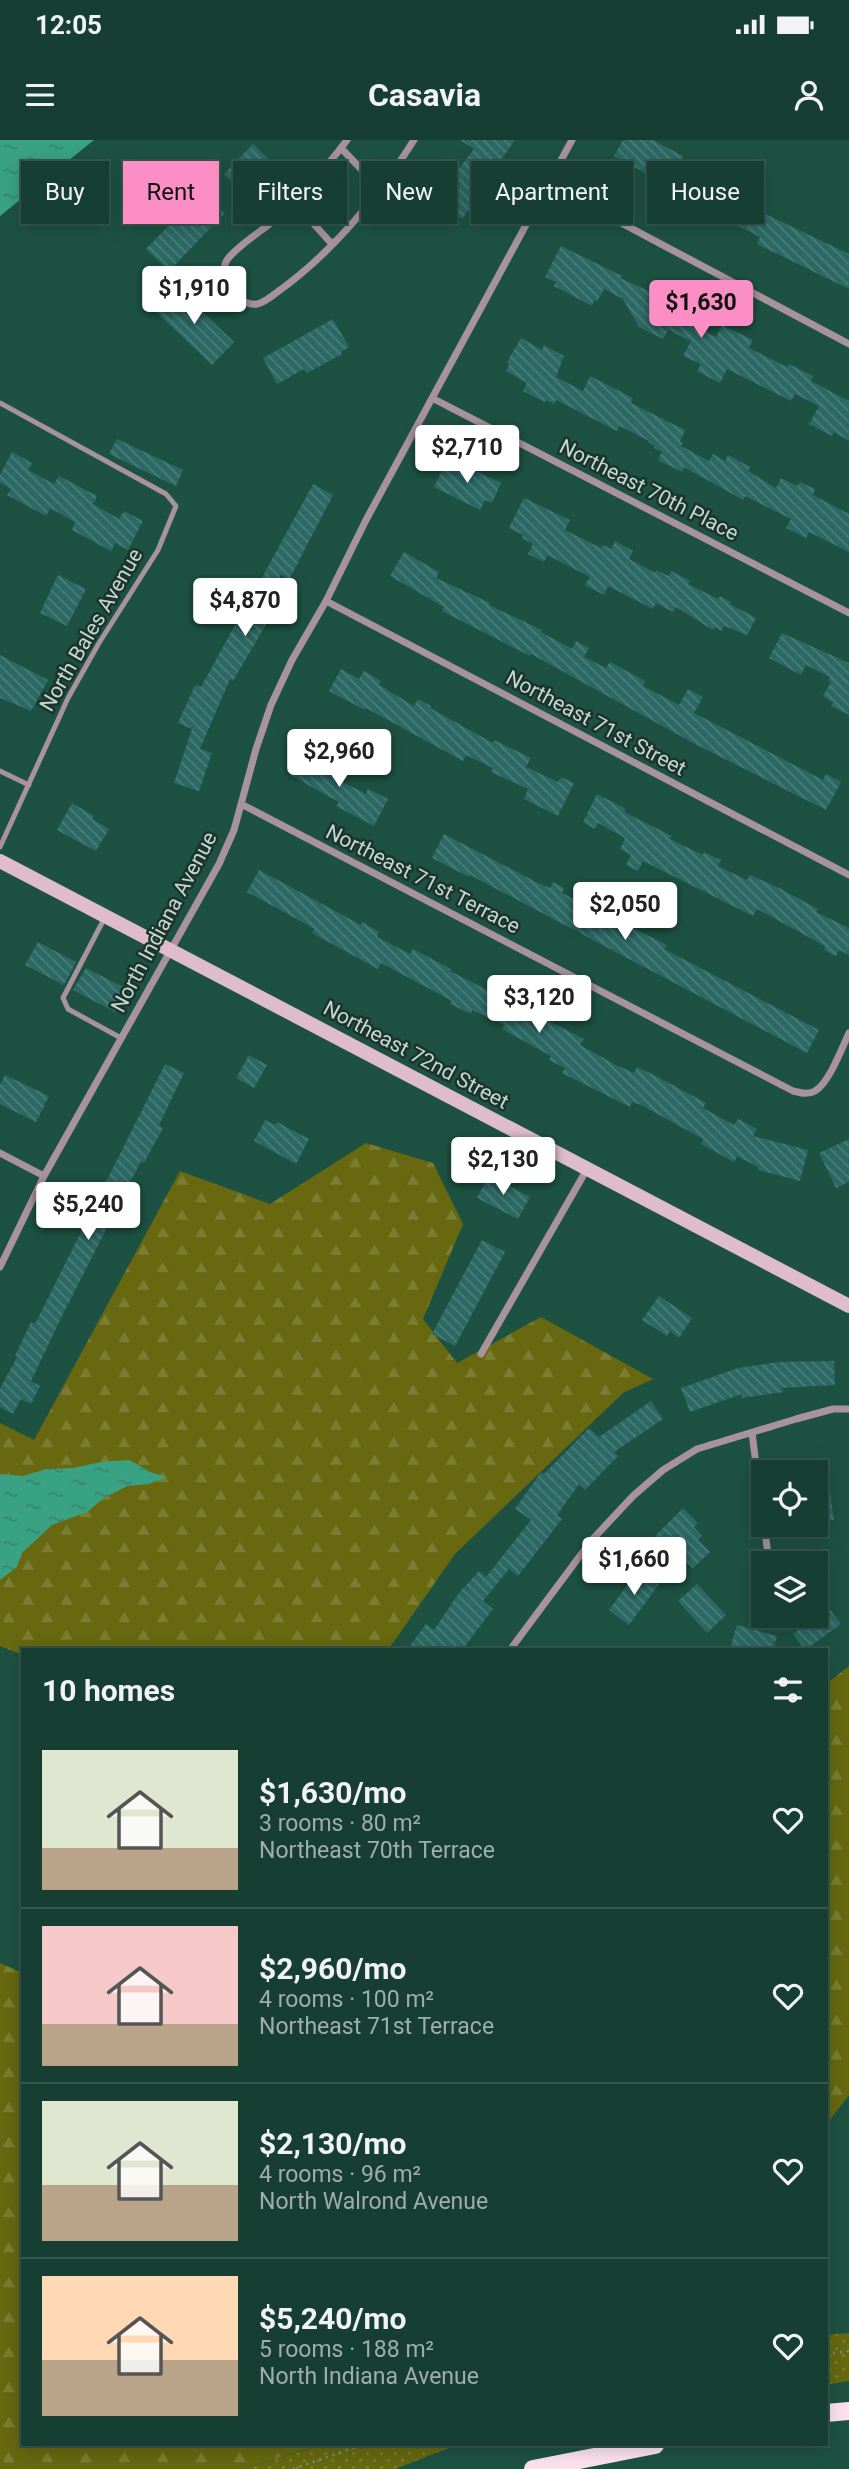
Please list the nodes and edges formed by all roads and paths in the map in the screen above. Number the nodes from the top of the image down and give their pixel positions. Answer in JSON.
{"nodes":[{"id":1,"x":347,"y":140,"type":"edge"},
{"id":2,"x":414,"y":140,"type":"edge"},
{"id":3,"x":572,"y":140,"type":"edge"},
{"id":4,"x":341,"y":148,"type":"junction"},
{"id":5,"x":329,"y":161,"type":"edge"},
{"id":6,"x":399,"y":161,"type":"edge"},
{"id":7,"x":561,"y":161,"type":"edge"},
{"id":8,"x":361,"y":169,"type":"edge"},
{"id":9,"x":361,"y":209,"type":"edge"},
{"id":10,"x":267,"y":224,"type":"edge"},
{"id":11,"x":314,"y":224,"type":"edge"},
{"id":12,"x":526,"y":224,"type":"edge"},
{"id":13,"x":623,"y":224,"type":"edge"},
{"id":14,"x":331,"y":243,"type":"junction"},
{"id":15,"x":849,"y":344,"type":"edge"},
{"id":16,"x":432,"y":398,"type":"junction"},
{"id":17,"x":0,"y":402,"type":"edge"},
{"id":18,"x":326,"y":601,"type":"junction"},
{"id":19,"x":849,"y":613,"type":"edge"},
{"id":20,"x":0,"y":771,"type":"edge"},
{"id":21,"x":29,"y":785,"type":"junction"},
{"id":22,"x":241,"y":804,"type":"junction"},
{"id":23,"x":0,"y":847,"type":"edge"},
{"id":24,"x":0,"y":861,"type":"edge"},
{"id":25,"x":849,"y":875,"type":"edge"},
{"id":26,"x":105,"y":916,"type":"junction"},
{"id":27,"x":171,"y":950,"type":"junction"},
{"id":28,"x":849,"y":1033,"type":"edge"},
{"id":29,"x":121,"y":1038,"type":"junction"},
{"id":30,"x":0,"y":1153,"type":"edge"},
{"id":31,"x":587,"y":1168,"type":"junction"},
{"id":32,"x":44,"y":1176,"type":"junction"},
{"id":33,"x":0,"y":1267,"type":"edge"},
{"id":34,"x":849,"y":1306,"type":"edge"},
{"id":35,"x":481,"y":1354,"type":"dead end"},
{"id":36,"x":849,"y":1409,"type":"edge"},
{"id":37,"x":752,"y":1433,"type":"junction"},
{"id":38,"x":755,"y":1460,"type":"edge"},
{"id":39,"x":511,"y":1648,"type":"edge"},
{"id":40,"x":849,"y":2351,"type":"edge"},
{"id":41,"x":828,"y":2354,"type":"edge"},
{"id":42,"x":849,"y":2411,"type":"edge"},
{"id":43,"x":828,"y":2413,"type":"edge"},
{"id":44,"x":358,"y":2446,"type":"edge"},
{"id":45,"x":650,"y":2446,"type":"edge"},
{"id":46,"x":293,"y":2469,"type":"edge"},
{"id":47,"x":533,"y":2469,"type":"edge"}],
"edges":[{"from":1,"to":4,"type":"street"},
{"from":2,"to":6,"type":"street"},
{"from":3,"to":7,"type":"street","name":"North Indiana Avenue"},
{"from":4,"to":5,"type":"street"},
{"from":4,"to":8,"type":"street"},
{"from":9,"to":14,"type":"street"},
{"from":10,"to":14,"type":"street"},
{"from":11,"to":14,"type":"street"},
{"from":12,"to":16,"type":"street","name":"North Indiana Avenue"},
{"from":13,"to":15,"type":"street"},
{"from":16,"to":18,"type":"street","name":"North Indiana Avenue"},
{"from":16,"to":19,"type":"street","name":"Northeast 70th Place"},
{"from":17,"to":21,"type":"lane","name":"North Bales Avenue"},
{"from":18,"to":22,"type":"street","name":"North Indiana Avenue"},
{"from":18,"to":25,"type":"street","name":"Northeast 71st Street"},
{"from":20,"to":21,"type":"lane"},
{"from":21,"to":23,"type":"lane","name":"North Bales Avenue"},
{"from":22,"to":27,"type":"street","name":"North Indiana Avenue"},
{"from":22,"to":28,"type":"street","name":"Northeast 71st Terrace"},
{"from":24,"to":26,"type":"main road","name":"Northeast 72nd Street"},
{"from":26,"to":27,"type":"main road","name":"Northeast 72nd Street"},
{"from":26,"to":29,"type":"lane"},
{"from":27,"to":29,"type":"street","name":"North Indiana Avenue"},
{"from":27,"to":31,"type":"main road","name":"Northeast 72nd Street"},
{"from":29,"to":32,"type":"street","name":"North Indiana Avenue"},
{"from":30,"to":32,"type":"street"},
{"from":31,"to":34,"type":"main road","name":"Northeast 72nd Street"},
{"from":31,"to":35,"type":"street"},
{"from":32,"to":33,"type":"street","name":"North Indiana Avenue"},
{"from":36,"to":37,"type":"street"},
{"from":37,"to":38,"type":"street"},
{"from":37,"to":39,"type":"street"},
{"from":40,"to":41,"type":"path"},
{"from":42,"to":43,"type":"main road"},
{"from":44,"to":46,"type":"path"},
{"from":45,"to":47,"type":"main road"}]}
